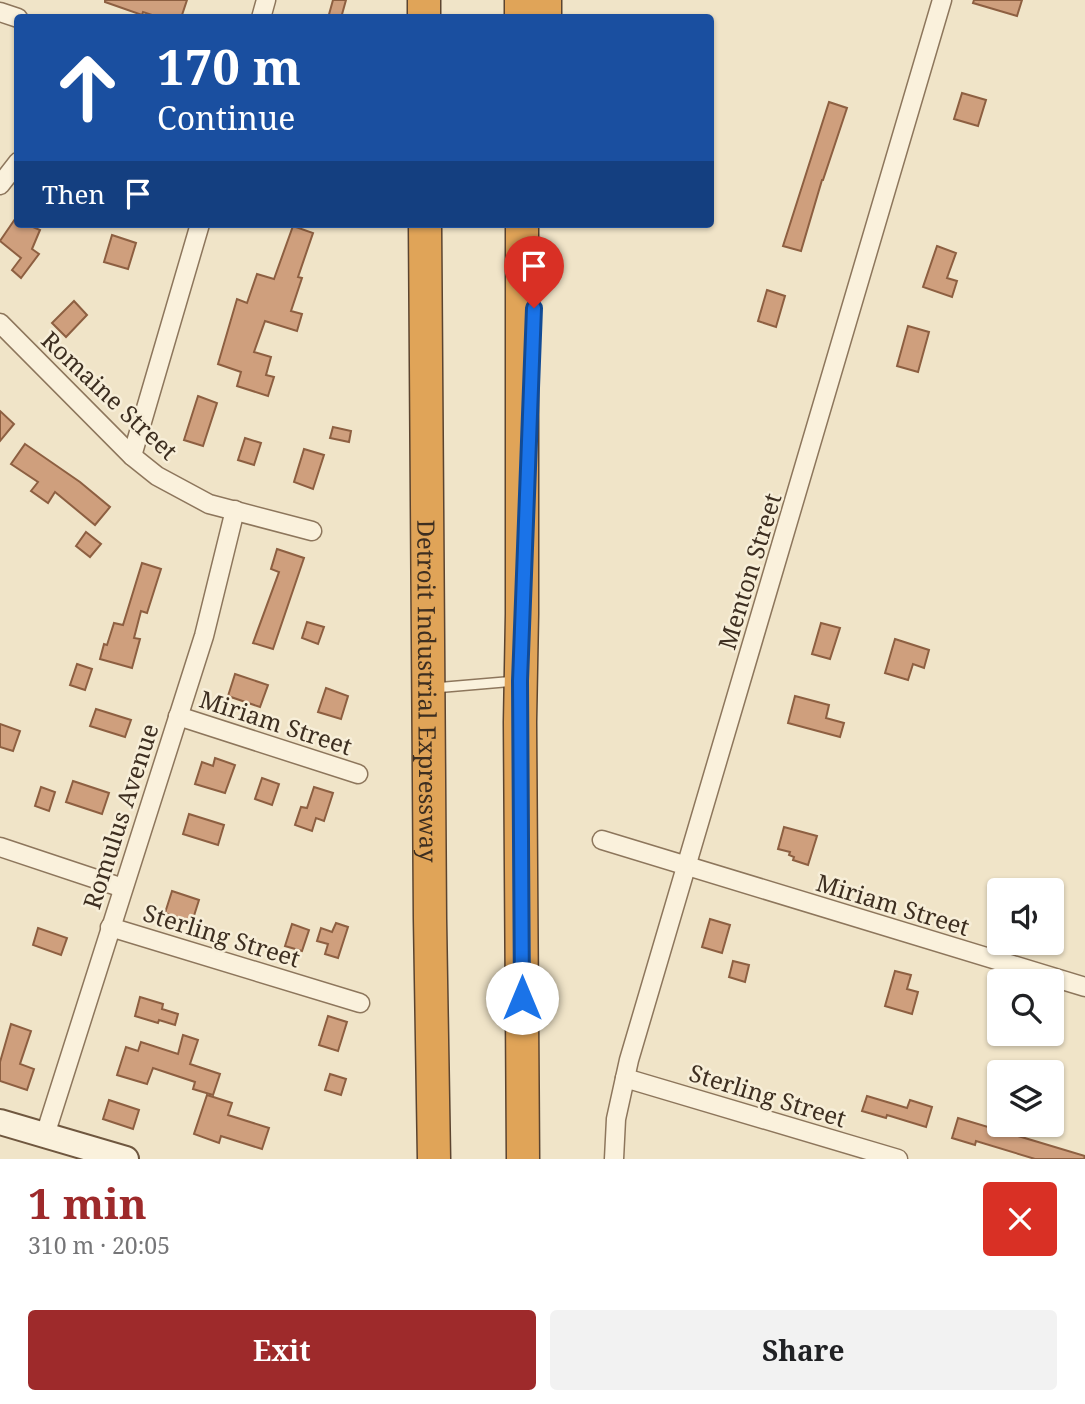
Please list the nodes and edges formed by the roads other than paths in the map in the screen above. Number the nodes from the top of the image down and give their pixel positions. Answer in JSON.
{"nodes":[{"id":1,"x":942,"y":0,"type":"edge"},
{"id":2,"x":14,"y":167,"type":"edge"},
{"id":3,"x":0,"y":185,"type":"edge"},
{"id":4,"x":199,"y":228,"type":"edge"},
{"id":5,"x":425,"y":228,"type":"edge"},
{"id":6,"x":522,"y":228,"type":"edge"},
{"id":7,"x":537,"y":228,"type":"edge"},
{"id":8,"x":0,"y":323,"type":"edge"},
{"id":9,"x":132,"y":456,"type":"junction"},
{"id":10,"x":235,"y":510,"type":"junction"},
{"id":11,"x":313,"y":531,"type":"dead end"},
{"id":12,"x":522,"y":614,"type":"junction"},
{"id":13,"x":520,"y":681,"type":"junction"},
{"id":14,"x":429,"y":688,"type":"junction"},
{"id":15,"x":178,"y":716,"type":"junction"},
{"id":16,"x":358,"y":774,"type":"dead end"},
{"id":17,"x":602,"y":841,"type":"dead end"},
{"id":18,"x":0,"y":847,"type":"edge"},
{"id":19,"x":686,"y":867,"type":"junction"},
{"id":20,"x":123,"y":888,"type":"junction"},
{"id":21,"x":110,"y":927,"type":"junction"},
{"id":22,"x":1085,"y":987,"type":"edge"},
{"id":23,"x":360,"y":1003,"type":"dead end"},
{"id":24,"x":625,"y":1078,"type":"junction"},
{"id":25,"x":0,"y":1122,"type":"edge"},
{"id":26,"x":45,"y":1135,"type":"junction"},
{"id":27,"x":126,"y":1159,"type":"edge"},
{"id":28,"x":434,"y":1159,"type":"edge"},
{"id":29,"x":523,"y":1159,"type":"edge"},
{"id":30,"x":614,"y":1159,"type":"edge"},
{"id":31,"x":898,"y":1159,"type":"edge"}],
"edges":[{"from":1,"to":19,"type":"street","name":"Menton Street"},
{"from":2,"to":3,"type":"street"},
{"from":4,"to":9,"type":"street"},
{"from":5,"to":14,"type":"highway","name":"Detroit Industrial Expressway"},
{"from":6,"to":12,"type":"highway"},
{"from":7,"to":12,"type":"highway"},
{"from":8,"to":9,"type":"street","name":"Romaine Street"},
{"from":9,"to":10,"type":"street","name":"Romaine Street"},
{"from":10,"to":11,"type":"street","name":"Romaine Street"},
{"from":10,"to":15,"type":"street","name":"Romulus Avenue"},
{"from":12,"to":13,"type":"highway"},
{"from":13,"to":14,"type":"lane"},
{"from":13,"to":29,"type":"highway"},
{"from":14,"to":28,"type":"highway","name":"Detroit Industrial Expressway"},
{"from":15,"to":16,"type":"street","name":"Miriam Street"},
{"from":15,"to":20,"type":"street","name":"Romulus Avenue"},
{"from":17,"to":19,"type":"street","name":"Miriam Street"},
{"from":18,"to":20,"type":"street","name":"Sterling Street"},
{"from":19,"to":22,"type":"street","name":"Miriam Street"},
{"from":19,"to":24,"type":"street","name":"Menton Street"},
{"from":20,"to":21,"type":"street","name":"Romulus Avenue"},
{"from":21,"to":23,"type":"street","name":"Sterling Street"},
{"from":21,"to":26,"type":"street","name":"Romulus Avenue"},
{"from":24,"to":30,"type":"street","name":"Menton Street"},
{"from":24,"to":31,"type":"street","name":"Sterling Street"},
{"from":25,"to":26,"type":"street"},
{"from":26,"to":27,"type":"street"}]}
